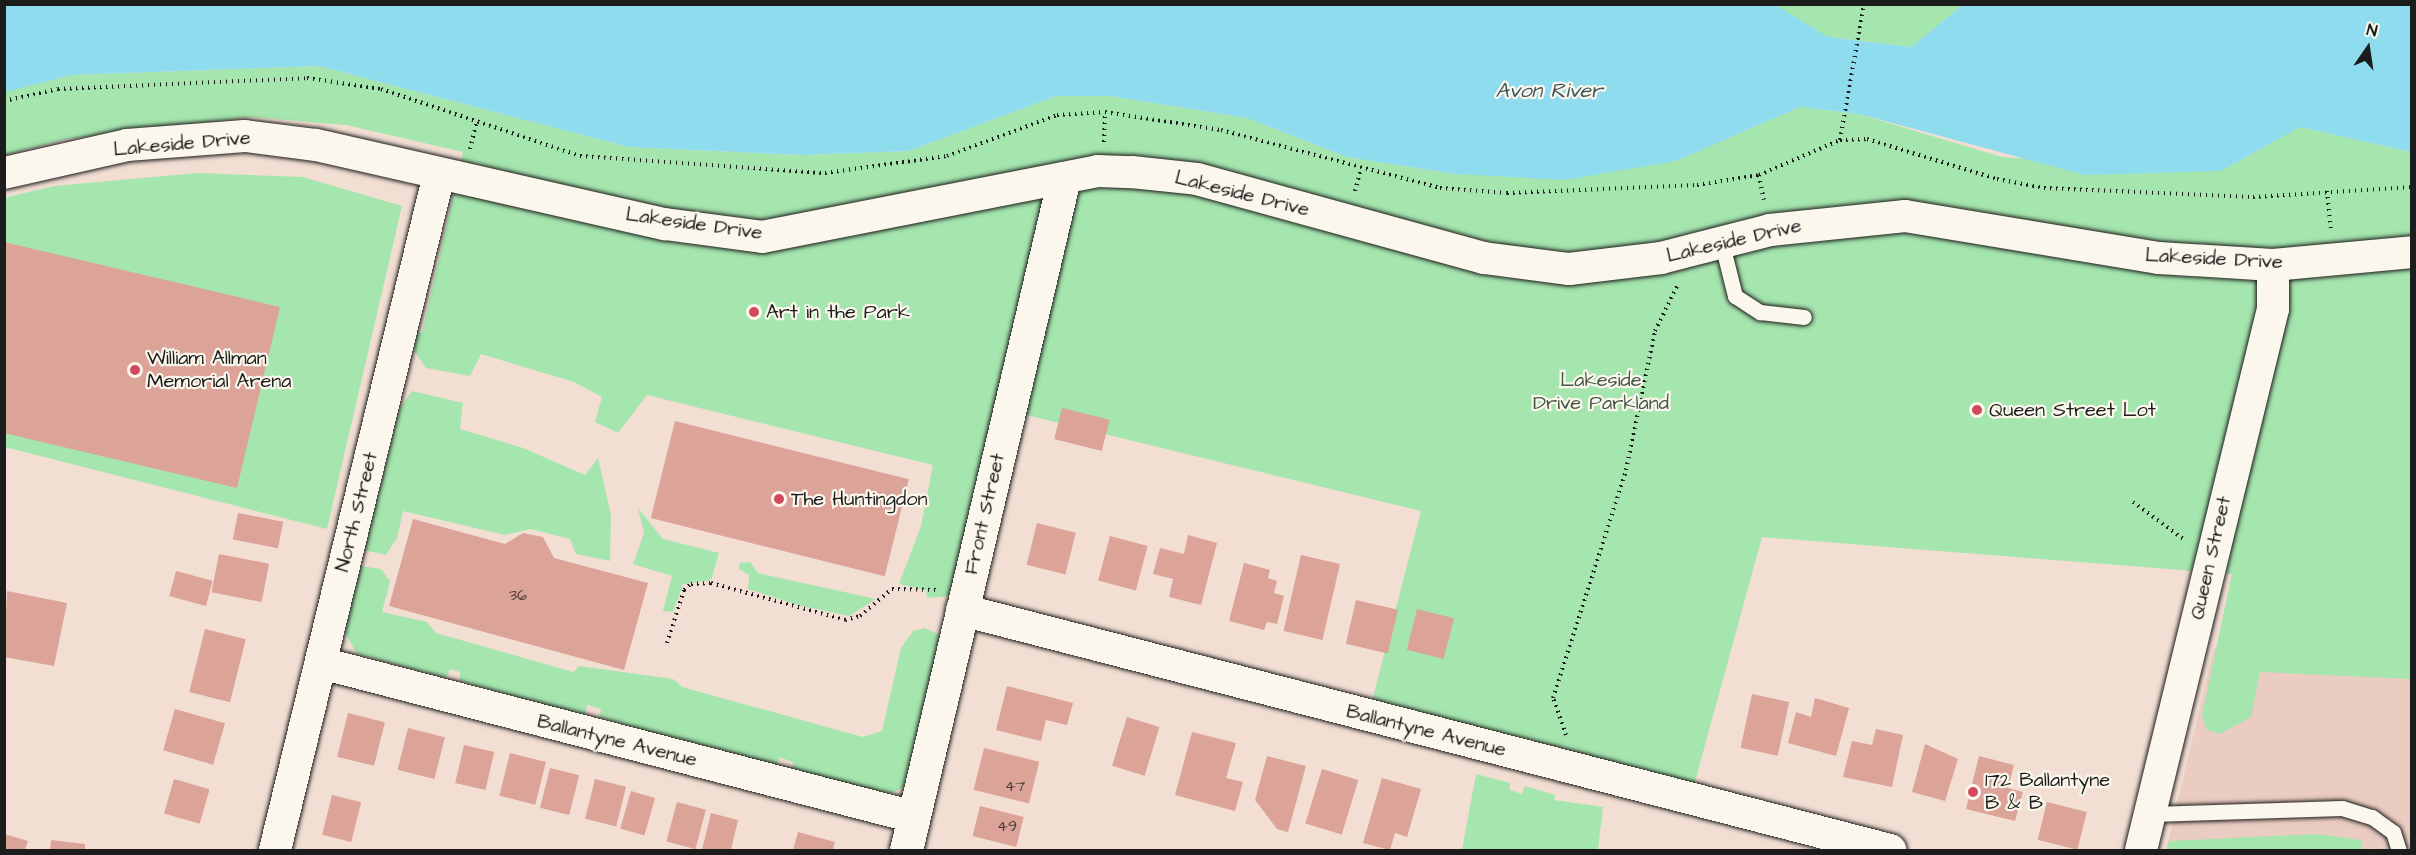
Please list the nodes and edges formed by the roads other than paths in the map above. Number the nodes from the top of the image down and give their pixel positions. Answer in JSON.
{"nodes":[{"id":1,"x":4,"y":173,"type":"edge"},
{"id":2,"x":440,"y":174,"type":"junction"},
{"id":3,"x":1064,"y":178,"type":"junction"},
{"id":4,"x":1708,"y":243,"type":"junction"},
{"id":5,"x":2412,"y":252,"type":"edge"},
{"id":6,"x":2273,"y":265,"type":"junction"},
{"id":7,"x":1804,"y":317,"type":"dead end"},
{"id":8,"x":965,"y":598,"type":"junction"},
{"id":9,"x":321,"y":663,"type":"junction"},
{"id":10,"x":2151,"y":814,"type":"junction"},
{"id":11,"x":914,"y":818,"type":"junction"},
{"id":12,"x":275,"y":850,"type":"edge"},
{"id":13,"x":906,"y":850,"type":"edge"},
{"id":14,"x":1890,"y":850,"type":"edge"},
{"id":15,"x":2141,"y":850,"type":"edge"},
{"id":16,"x":2399,"y":850,"type":"edge"}],
"edges":[{"from":1,"to":2,"type":"street","name":"Lakeside Drive"},
{"from":2,"to":3,"type":"street","name":"Lakeside Drive"},
{"from":2,"to":9,"type":"street","name":"North Street"},
{"from":3,"to":4,"type":"street","name":"Lakeside Drive"},
{"from":3,"to":8,"type":"street","name":"Front Street"},
{"from":4,"to":6,"type":"street","name":"Lakeside Drive"},
{"from":4,"to":7,"type":"lane"},
{"from":5,"to":6,"type":"street","name":"Lakeside Drive"},
{"from":6,"to":10,"type":"street","name":"Queen Street"},
{"from":8,"to":11,"type":"street","name":"Front Street"},
{"from":8,"to":14,"type":"street","name":"Ballantyne Avenue"},
{"from":9,"to":11,"type":"street","name":"Ballantyne Avenue"},
{"from":9,"to":12,"type":"street","name":"North Street"},
{"from":10,"to":15,"type":"street","name":"Queen Street"},
{"from":10,"to":16,"type":"lane"},
{"from":11,"to":13,"type":"street","name":"Front Street"}]}
